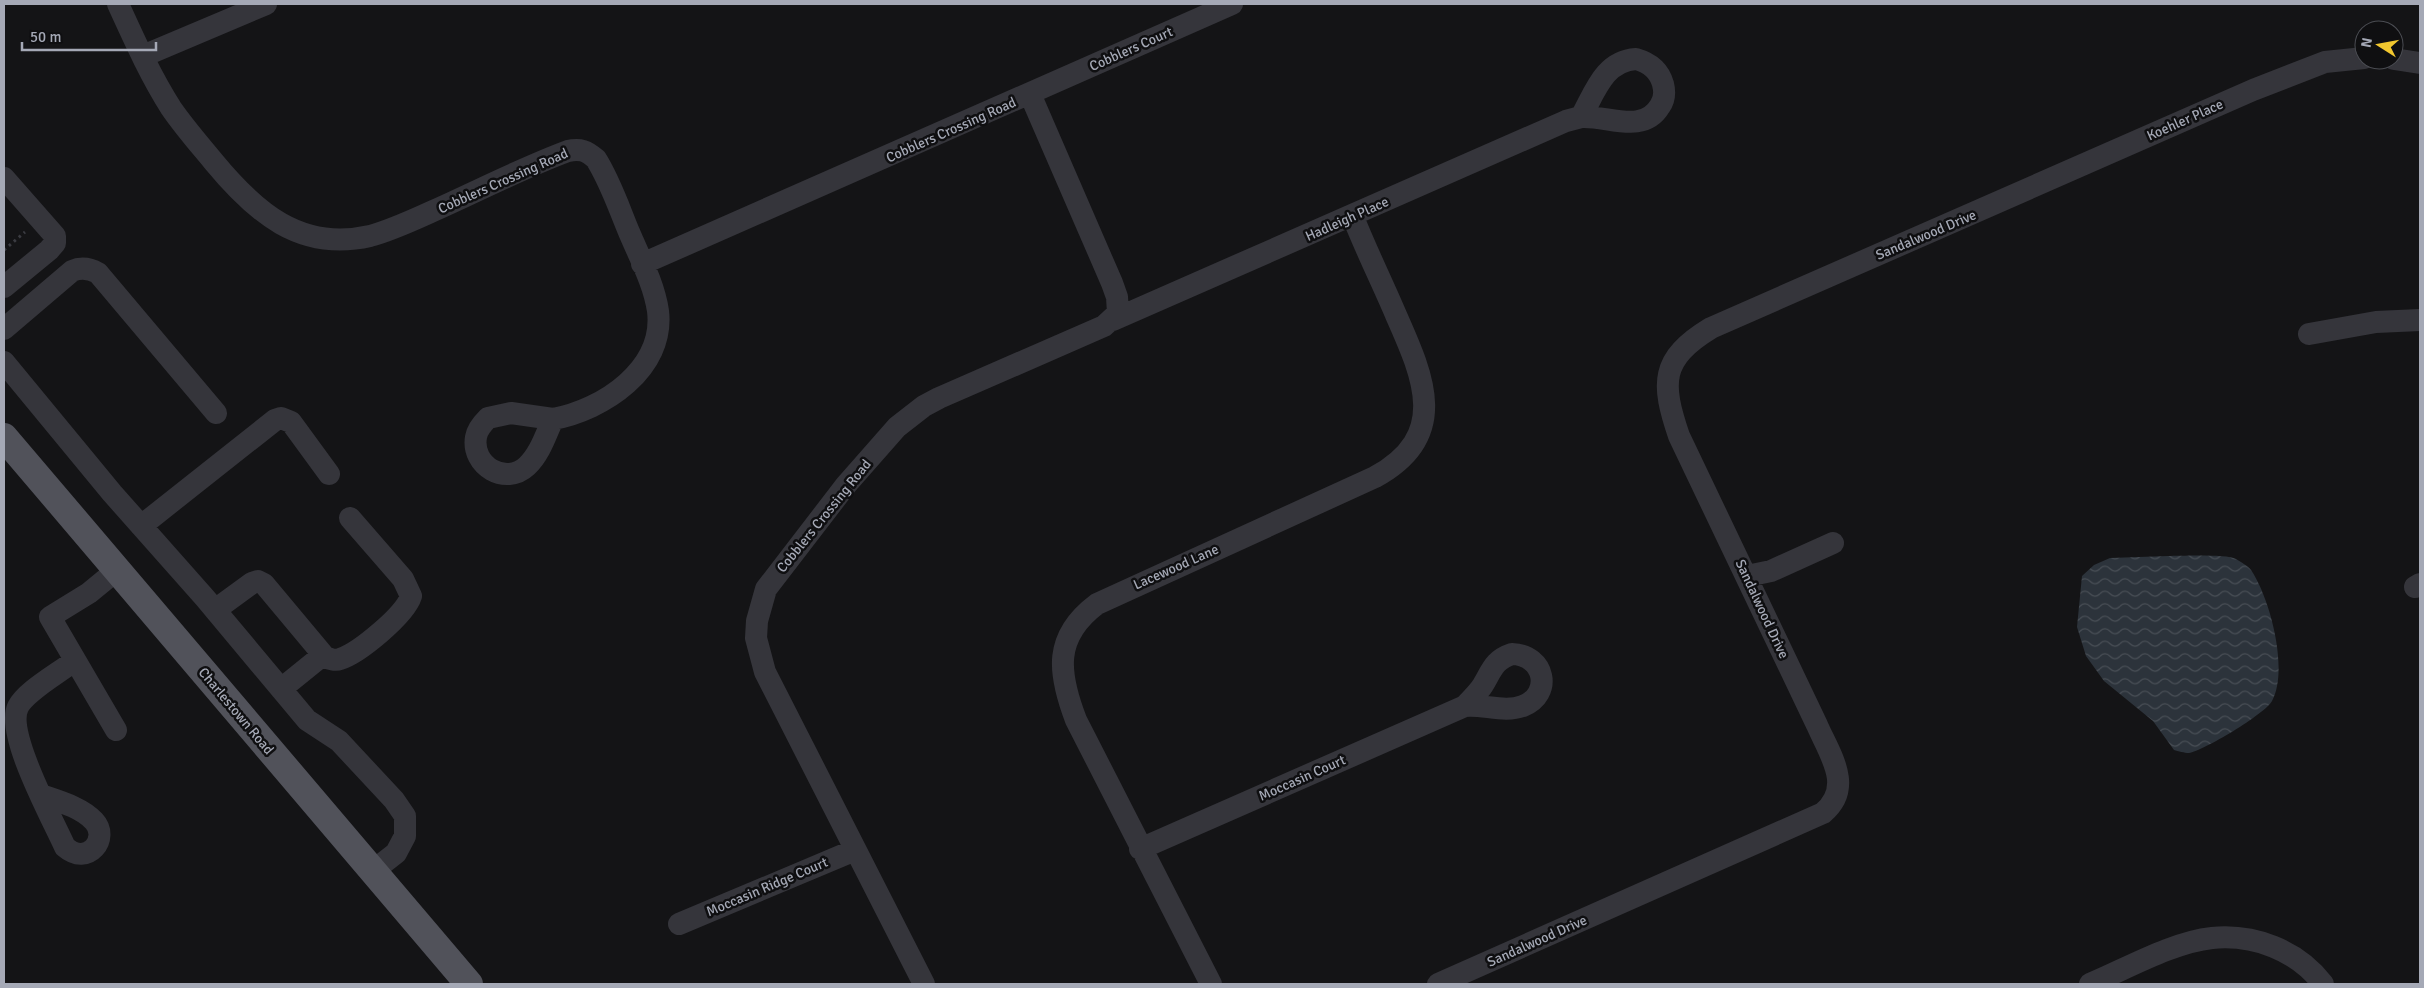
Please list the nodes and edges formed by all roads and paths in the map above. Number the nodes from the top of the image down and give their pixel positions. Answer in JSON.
{"nodes":[{"id":1,"x":118,"y":4,"type":"edge"},
{"id":2,"x":266,"y":4,"type":"edge"},
{"id":3,"x":1232,"y":4,"type":"edge"},
{"id":4,"x":142,"y":56,"type":"junction"},
{"id":5,"x":2354,"y":59,"type":"edge"},
{"id":6,"x":2404,"y":61,"type":"edge"},
{"id":7,"x":2420,"y":64,"type":"edge"},
{"id":8,"x":1030,"y":94,"type":"junction"},
{"id":9,"x":1581,"y":116,"type":"dead end"},
{"id":10,"x":4,"y":178,"type":"edge"},
{"id":11,"x":2011,"y":198,"type":"joint"},
{"id":12,"x":1352,"y":216,"type":"junction"},
{"id":13,"x":642,"y":264,"type":"junction"},
{"id":14,"x":4,"y":288,"type":"edge"},
{"id":15,"x":1112,"y":320,"type":"junction"},
{"id":16,"x":2420,"y":320,"type":"edge"},
{"id":17,"x":4,"y":328,"type":"edge"},
{"id":18,"x":2309,"y":334,"type":"dead end"},
{"id":19,"x":4,"y":362,"type":"edge"},
{"id":20,"x":216,"y":412,"type":"dead end"},
{"id":21,"x":553,"y":419,"type":"dead end"},
{"id":22,"x":4,"y":436,"type":"edge"},
{"id":23,"x":329,"y":474,"type":"dead end"},
{"id":24,"x":350,"y":518,"type":"dead end"},
{"id":25,"x":141,"y":526,"type":"junction"},
{"id":26,"x":1833,"y":543,"type":"dead end"},
{"id":27,"x":117,"y":570,"type":"junction"},
{"id":28,"x":1747,"y":576,"type":"junction"},
{"id":29,"x":215,"y":610,"type":"junction"},
{"id":30,"x":323,"y":655,"type":"junction"},
{"id":31,"x":74,"y":661,"type":"junction"},
{"id":32,"x":281,"y":689,"type":"junction"},
{"id":33,"x":1465,"y":706,"type":"dead end"},
{"id":34,"x":116,"y":730,"type":"dead end"},
{"id":35,"x":41,"y":795,"type":"dead end"},
{"id":36,"x":1140,"y":849,"type":"junction"},
{"id":37,"x":855,"y":850,"type":"junction"},
{"id":38,"x":373,"y":871,"type":"junction"},
{"id":39,"x":679,"y":924,"type":"dead end"},
{"id":40,"x":469,"y":984,"type":"edge"},
{"id":41,"x":924,"y":984,"type":"edge"},
{"id":42,"x":1210,"y":984,"type":"edge"},
{"id":43,"x":1438,"y":984,"type":"edge"},
{"id":44,"x":2090,"y":984,"type":"edge"},
{"id":45,"x":2323,"y":984,"type":"edge"}],
"edges":[{"from":1,"to":4,"type":"street","name":"Cobblers Crossing Road"},
{"from":2,"to":4,"type":"street"},
{"from":3,"to":8,"type":"street","name":"Cobblers Court"},
{"from":4,"to":13,"type":"street","name":"Cobblers Crossing Road"},
{"from":5,"to":11,"type":"street","name":"Koehler Place"},
{"from":6,"to":7,"type":"street"},
{"from":8,"to":13,"type":"street","name":"Cobblers Crossing Road"},
{"from":8,"to":15,"type":"street","name":"Cobblers Crossing Road"},
{"from":9,"to":12,"type":"street","name":"Hadleigh Place"},
{"from":10,"to":14,"type":"street"},
{"from":11,"to":28,"type":"street","name":"Sandalwood Drive"},
{"from":12,"to":15,"type":"street","name":"Hadleigh Place"},
{"from":12,"to":36,"type":"street","name":"Lacewood Lane"},
{"from":13,"to":21,"type":"street"},
{"from":15,"to":37,"type":"street","name":"Cobblers Crossing Road"},
{"from":16,"to":18,"type":"street"},
{"from":17,"to":20,"type":"street"},
{"from":19,"to":25,"type":"street"},
{"from":22,"to":27,"type":"main road","name":"Charlestown Road"},
{"from":23,"to":25,"type":"street"},
{"from":24,"to":30,"type":"street"},
{"from":25,"to":29,"type":"street"},
{"from":26,"to":28,"type":"street"},
{"from":27,"to":31,"type":"street"},
{"from":27,"to":38,"type":"main road","name":"Charlestown Road"},
{"from":28,"to":43,"type":"street","name":"Sandalwood Drive"},
{"from":29,"to":30,"type":"street"},
{"from":29,"to":32,"type":"street"},
{"from":30,"to":32,"type":"street"},
{"from":31,"to":34,"type":"street"},
{"from":31,"to":35,"type":"street"},
{"from":32,"to":38,"type":"street"},
{"from":33,"to":36,"type":"street","name":"Moccasin Court"},
{"from":36,"to":42,"type":"street","name":"Lacewood Lane"},
{"from":37,"to":39,"type":"street","name":"Moccasin Ridge Court"},
{"from":37,"to":41,"type":"street","name":"Cobblers Crossing Road"},
{"from":38,"to":40,"type":"main road","name":"Charlestown Road"},
{"from":44,"to":45,"type":"street"}]}
